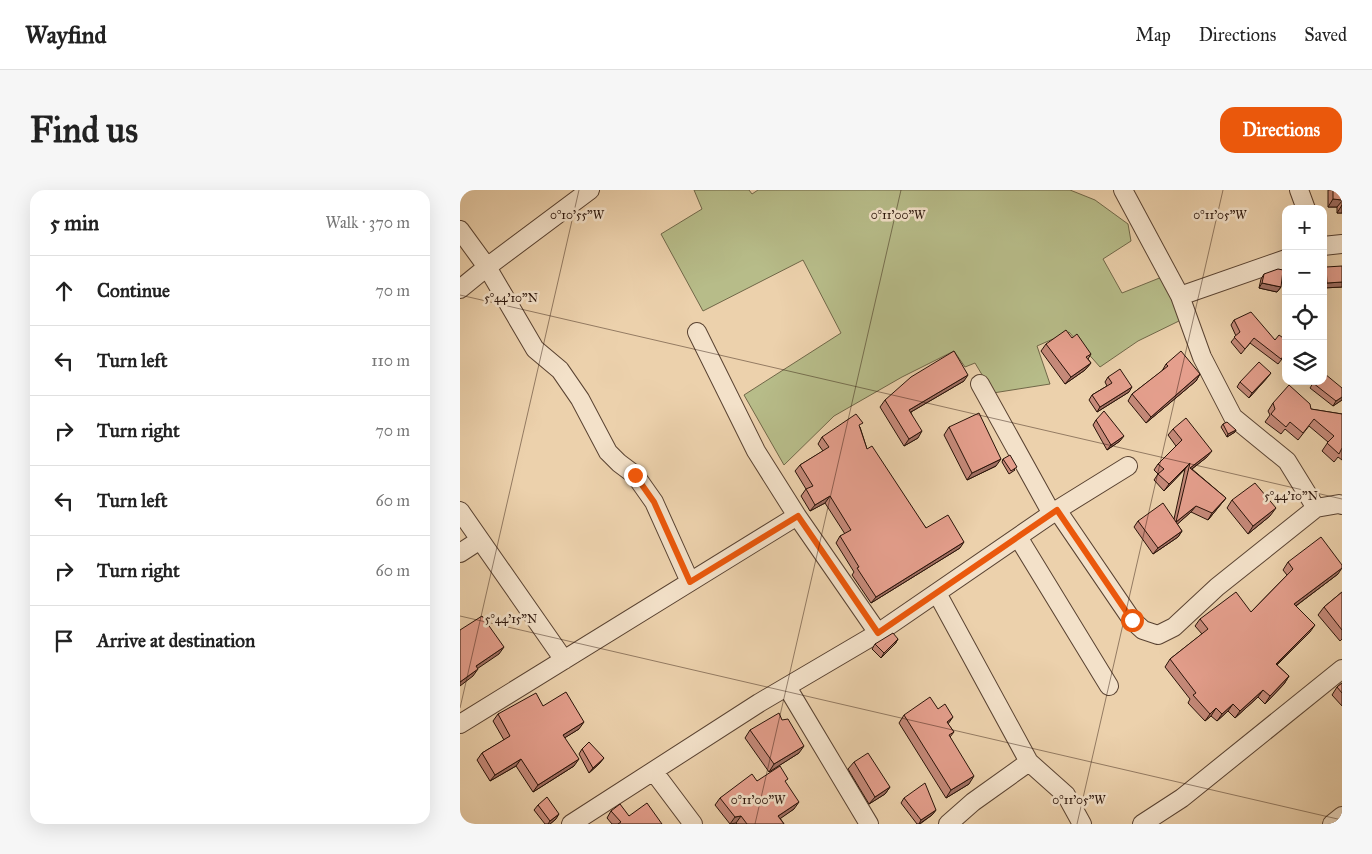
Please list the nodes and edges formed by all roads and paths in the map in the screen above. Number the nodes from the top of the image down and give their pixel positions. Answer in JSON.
{"nodes":[{"id":1,"x":590,"y":190,"type":"edge"},
{"id":2,"x":1123,"y":190,"type":"edge"},
{"id":3,"x":1299,"y":190,"type":"edge"},
{"id":4,"x":1305,"y":205,"type":"edge"},
{"id":5,"x":460,"y":230,"type":"edge"},
{"id":6,"x":1342,"y":244,"type":"edge"},
{"id":7,"x":1327,"y":246,"type":"edge"},
{"id":8,"x":1282,"y":260,"type":"edge"},
{"id":9,"x":487,"y":267,"type":"junction"},
{"id":10,"x":460,"y":289,"type":"edge"},
{"id":11,"x":1180,"y":296,"type":"junction"},
{"id":12,"x":697,"y":332,"type":"dead end"},
{"id":13,"x":980,"y":384,"type":"dead end"},
{"id":14,"x":1128,"y":466,"type":"dead end"},
{"id":15,"x":1342,"y":505,"type":"edge"},
{"id":16,"x":1316,"y":508,"type":"junction"},
{"id":17,"x":460,"y":511,"type":"edge"},
{"id":18,"x":1054,"y":512,"type":"junction"},
{"id":19,"x":798,"y":516,"type":"junction"},
{"id":20,"x":1018,"y":537,"type":"junction"},
{"id":21,"x":480,"y":540,"type":"junction"},
{"id":22,"x":460,"y":553,"type":"edge"},
{"id":23,"x":690,"y":582,"type":"junction"},
{"id":24,"x":937,"y":593,"type":"junction"},
{"id":25,"x":878,"y":633,"type":"junction"},
{"id":26,"x":564,"y":660,"type":"junction"},
{"id":27,"x":1342,"y":669,"type":"edge"},
{"id":28,"x":1109,"y":686,"type":"dead end"},
{"id":29,"x":787,"y":687,"type":"junction"},
{"id":30,"x":460,"y":724,"type":"edge"},
{"id":31,"x":1029,"y":762,"type":"junction"},
{"id":32,"x":654,"y":772,"type":"junction"},
{"id":33,"x":1342,"y":816,"type":"edge"},
{"id":34,"x":571,"y":824,"type":"edge"},
{"id":35,"x":693,"y":824,"type":"edge"},
{"id":36,"x":869,"y":824,"type":"edge"},
{"id":37,"x":948,"y":824,"type":"edge"},
{"id":38,"x":1082,"y":824,"type":"edge"},
{"id":39,"x":1142,"y":824,"type":"edge"},
{"id":40,"x":1332,"y":824,"type":"edge"}],
"edges":[{"from":1,"to":9,"type":"street"},
{"from":2,"to":11,"type":"street"},
{"from":3,"to":4,"type":"street"},
{"from":5,"to":9,"type":"street"},
{"from":6,"to":7,"type":"street"},
{"from":8,"to":11,"type":"street"},
{"from":9,"to":10,"type":"street"},
{"from":9,"to":23,"type":"street"},
{"from":11,"to":16,"type":"street"},
{"from":12,"to":19,"type":"street"},
{"from":13,"to":18,"type":"street"},
{"from":14,"to":18,"type":"street"},
{"from":15,"to":16,"type":"street"},
{"from":16,"to":18,"type":"street"},
{"from":17,"to":21,"type":"street"},
{"from":18,"to":20,"type":"street"},
{"from":19,"to":23,"type":"street"},
{"from":19,"to":25,"type":"street"},
{"from":20,"to":24,"type":"street"},
{"from":20,"to":28,"type":"street"},
{"from":21,"to":22,"type":"street"},
{"from":21,"to":26,"type":"street"},
{"from":23,"to":26,"type":"street"},
{"from":24,"to":25,"type":"street"},
{"from":24,"to":31,"type":"street"},
{"from":25,"to":29,"type":"street"},
{"from":26,"to":30,"type":"street"},
{"from":27,"to":39,"type":"street"},
{"from":29,"to":32,"type":"street"},
{"from":29,"to":36,"type":"street"},
{"from":31,"to":37,"type":"street"},
{"from":31,"to":38,"type":"street"},
{"from":32,"to":34,"type":"street"},
{"from":32,"to":35,"type":"street"},
{"from":33,"to":40,"type":"street"}]}
